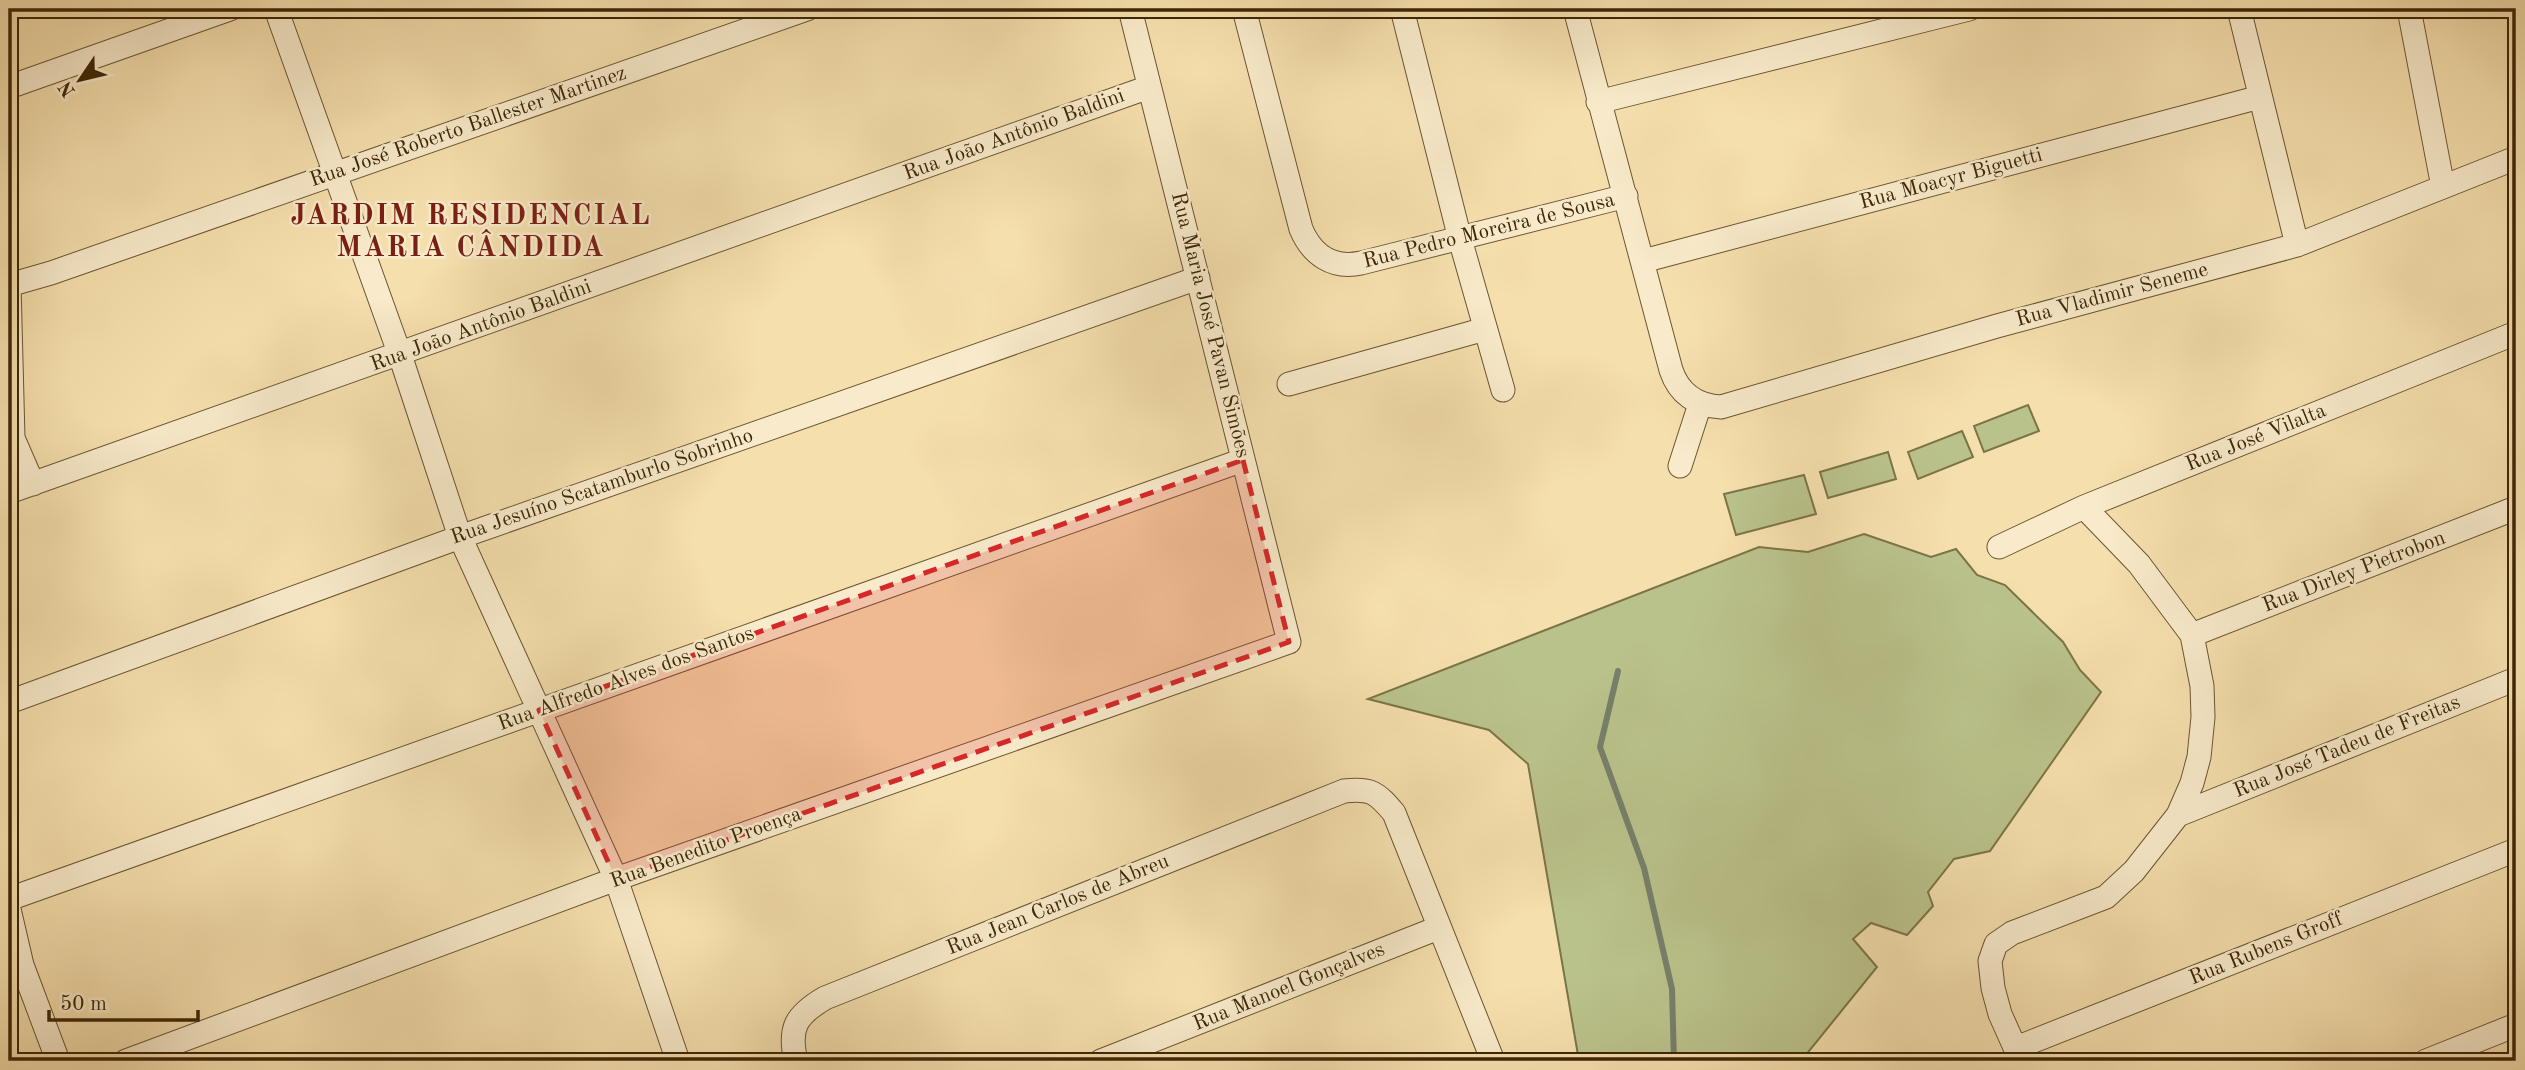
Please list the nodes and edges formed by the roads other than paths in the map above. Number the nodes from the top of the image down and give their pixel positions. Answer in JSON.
{"nodes":[{"id":1,"x":230,"y":9,"type":"edge"},
{"id":2,"x":276,"y":9,"type":"edge"},
{"id":3,"x":807,"y":9,"type":"edge"},
{"id":4,"x":1130,"y":9,"type":"edge"},
{"id":5,"x":1244,"y":9,"type":"edge"},
{"id":6,"x":1402,"y":9,"type":"edge"},
{"id":7,"x":1575,"y":9,"type":"edge"},
{"id":8,"x":1969,"y":9,"type":"edge"},
{"id":9,"x":2239,"y":9,"type":"edge"},
{"id":10,"x":2409,"y":9,"type":"edge"},
{"id":11,"x":9,"y":87,"type":"edge"},
{"id":12,"x":1149,"y":87,"type":"junction"},
{"id":13,"x":2260,"y":97,"type":"junction"},
{"id":14,"x":1598,"y":103,"type":"junction"},
{"id":15,"x":2516,"y":158,"type":"edge"},
{"id":16,"x":335,"y":174,"type":"junction"},
{"id":17,"x":2443,"y":187,"type":"junction"},
{"id":18,"x":1626,"y":197,"type":"junction"},
{"id":19,"x":1460,"y":239,"type":"junction"},
{"id":20,"x":2297,"y":245,"type":"junction"},
{"id":21,"x":1643,"y":261,"type":"junction"},
{"id":22,"x":1198,"y":278,"type":"junction"},
{"id":23,"x":9,"y":284,"type":"edge"},
{"id":24,"x":1485,"y":329,"type":"junction"},
{"id":25,"x":2516,"y":333,"type":"edge"},
{"id":26,"x":400,"y":355,"type":"junction"},
{"id":27,"x":1289,"y":384,"type":"dead end"},
{"id":28,"x":1503,"y":390,"type":"dead end"},
{"id":29,"x":1700,"y":404,"type":"junction"},
{"id":30,"x":1243,"y":460,"type":"junction"},
{"id":31,"x":1679,"y":466,"type":"dead end"},
{"id":32,"x":33,"y":484,"type":"junction"},
{"id":33,"x":9,"y":492,"type":"edge"},
{"id":34,"x":2084,"y":507,"type":"junction"},
{"id":35,"x":2516,"y":508,"type":"edge"},
{"id":36,"x":460,"y":537,"type":"junction"},
{"id":37,"x":1999,"y":547,"type":"dead end"},
{"id":38,"x":2192,"y":635,"type":"junction"},
{"id":39,"x":1289,"y":642,"type":"joint"},
{"id":40,"x":2516,"y":679,"type":"edge"},
{"id":41,"x":9,"y":702,"type":"edge"},
{"id":42,"x":539,"y":710,"type":"junction"},
{"id":43,"x":2178,"y":815,"type":"junction"},
{"id":44,"x":2516,"y":850,"type":"edge"},
{"id":45,"x":616,"y":879,"type":"junction"},
{"id":46,"x":9,"y":900,"type":"edge"},
{"id":47,"x":9,"y":909,"type":"edge"},
{"id":48,"x":1438,"y":928,"type":"junction"},
{"id":49,"x":2516,"y":1026,"type":"edge"},
{"id":50,"x":2019,"y":1054,"type":"edge"},
{"id":51,"x":58,"y":1061,"type":"edge"},
{"id":52,"x":126,"y":1061,"type":"edge"},
{"id":53,"x":678,"y":1061,"type":"edge"},
{"id":54,"x":796,"y":1061,"type":"edge"},
{"id":55,"x":1101,"y":1061,"type":"edge"},
{"id":56,"x":1493,"y":1061,"type":"edge"},
{"id":57,"x":2426,"y":1061,"type":"edge"}],
"edges":[{"from":1,"to":11,"type":"street"},
{"from":2,"to":16,"type":"street"},
{"from":3,"to":16,"type":"street","name":"Rua José Roberto Ballester Martinez"},
{"from":4,"to":12,"type":"street","name":"Rua Maria José Pavan Simões"},
{"from":5,"to":19,"type":"street","name":"Rua Pedro Moreira de Sousa"},
{"from":6,"to":19,"type":"street"},
{"from":7,"to":14,"type":"street"},
{"from":8,"to":14,"type":"street"},
{"from":9,"to":13,"type":"street"},
{"from":10,"to":17,"type":"street"},
{"from":12,"to":22,"type":"street","name":"Rua Maria José Pavan Simões"},
{"from":12,"to":26,"type":"street","name":"Rua João Antônio Baldini"},
{"from":13,"to":20,"type":"street"},
{"from":13,"to":21,"type":"street","name":"Rua Moacyr Biguetti"},
{"from":14,"to":18,"type":"street"},
{"from":15,"to":17,"type":"street","name":"Rua Vladimir Seneme"},
{"from":16,"to":23,"type":"street","name":"Rua José Roberto Ballester Martinez"},
{"from":16,"to":26,"type":"street"},
{"from":17,"to":20,"type":"street","name":"Rua Vladimir Seneme"},
{"from":18,"to":19,"type":"street","name":"Rua Pedro Moreira de Sousa"},
{"from":18,"to":21,"type":"street"},
{"from":19,"to":24,"type":"street"},
{"from":20,"to":29,"type":"street","name":"Rua Vladimir Seneme"},
{"from":21,"to":29,"type":"street"},
{"from":22,"to":30,"type":"street","name":"Rua Maria José Pavan Simões"},
{"from":22,"to":36,"type":"street","name":"Rua Jesuíno Scatamburlo Sobrinho"},
{"from":23,"to":32,"type":"street"},
{"from":24,"to":27,"type":"street"},
{"from":24,"to":28,"type":"street"},
{"from":25,"to":34,"type":"street","name":"Rua José Vilalta"},
{"from":26,"to":32,"type":"street","name":"Rua João Antônio Baldini"},
{"from":26,"to":36,"type":"street"},
{"from":29,"to":31,"type":"street"},
{"from":30,"to":39,"type":"street","name":"Rua Maria José Pavan Simões"},
{"from":30,"to":42,"type":"street","name":"Rua Alfredo Alves dos Santos"},
{"from":32,"to":33,"type":"street","name":"Rua João Antônio Baldini"},
{"from":34,"to":37,"type":"street","name":"Rua José Vilalta"},
{"from":34,"to":38,"type":"street"},
{"from":35,"to":38,"type":"street","name":"Rua Dirley Pietrobon"},
{"from":36,"to":41,"type":"street","name":"Rua Jesuíno Scatamburlo Sobrinho"},
{"from":36,"to":42,"type":"street"},
{"from":38,"to":43,"type":"street"},
{"from":39,"to":45,"type":"street","name":"Rua Benedito Proença"},
{"from":40,"to":43,"type":"street","name":"Rua José Tadeu de Freitas"},
{"from":42,"to":45,"type":"street"},
{"from":42,"to":46,"type":"street","name":"Rua Alfredo Alves dos Santos"},
{"from":43,"to":50,"type":"street"},
{"from":44,"to":50,"type":"street","name":"Rua Rubens Groff"},
{"from":45,"to":52,"type":"street","name":"Rua Benedito Proença"},
{"from":45,"to":53,"type":"street"},
{"from":47,"to":51,"type":"street"},
{"from":48,"to":54,"type":"street","name":"Rua Jean Carlos de Abreu"},
{"from":48,"to":55,"type":"street","name":"Rua Manoel Gonçalves"},
{"from":48,"to":56,"type":"street"},
{"from":49,"to":57,"type":"street"}]}
